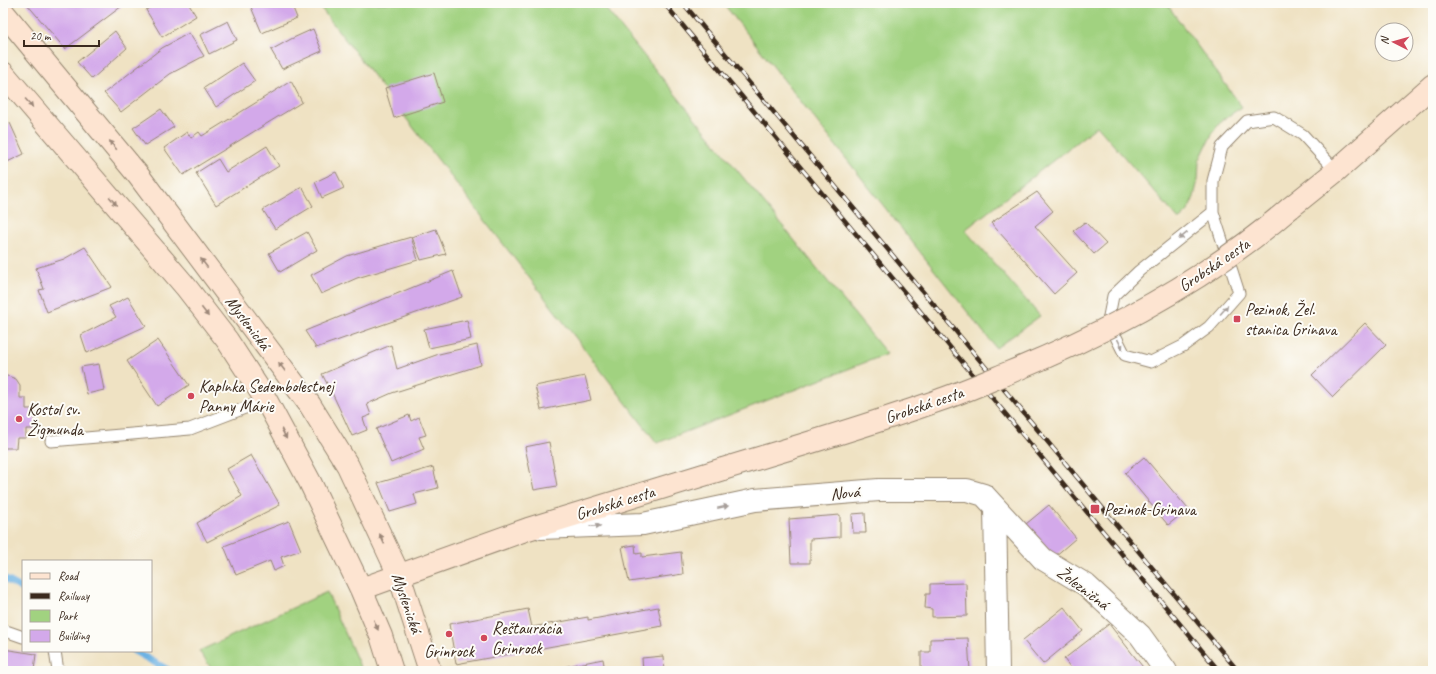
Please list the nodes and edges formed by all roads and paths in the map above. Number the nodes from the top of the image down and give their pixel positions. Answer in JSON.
{"nodes":[{"id":1,"x":3,"y":12,"type":"edge"},
{"id":2,"x":3,"y":73,"type":"edge"},
{"id":3,"x":1427,"y":91,"type":"edge"},
{"id":4,"x":1336,"y":171,"type":"junction"},
{"id":5,"x":1214,"y":212,"type":"junction"},
{"id":6,"x":266,"y":400,"type":"junction"},
{"id":7,"x":51,"y":441,"type":"dead end"},
{"id":8,"x":995,"y":508,"type":"junction"},
{"id":9,"x":528,"y":529,"type":"junction"},
{"id":10,"x":399,"y":575,"type":"junction"},
{"id":11,"x":361,"y":589,"type":"junction"},
{"id":12,"x":3,"y":630,"type":"edge"},
{"id":13,"x":22,"y":638,"type":"edge"},
{"id":14,"x":55,"y":652,"type":"edge"},
{"id":15,"x":58,"y":671,"type":"edge"},
{"id":16,"x":392,"y":671,"type":"edge"},
{"id":17,"x":430,"y":671,"type":"edge"},
{"id":18,"x":998,"y":671,"type":"edge"},
{"id":19,"x":1166,"y":671,"type":"edge"}],
"edges":[{"from":10,"to":1,"type":"main road","name":"Myslenická","one_way":true},
{"from":2,"to":6,"type":"main road","name":"Myslenická","one_way":true},
{"from":3,"to":4,"type":"main road","name":"Grobská cesta"},
{"from":4,"to":5,"type":"lane"},
{"from":4,"to":9,"type":"main road","name":"Grobská cesta","bridge":true},
{"from":5,"to":5,"type":"lane","one_way":true},
{"from":6,"to":7,"type":"lane"},
{"from":6,"to":11,"type":"main road","name":"Myslenická","one_way":true},
{"from":9,"to":8,"type":"street","name":"Nová","one_way":true},
{"from":8,"to":18,"type":"street"},
{"from":8,"to":19,"type":"street","name":"Železničná"},
{"from":9,"to":10,"type":"main road","name":"Grobská cesta"},
{"from":10,"to":11,"type":"main road","name":"Grobská cesta"},
{"from":10,"to":17,"type":"main road","name":"Myslenická"},
{"from":11,"to":16,"type":"main road","name":"Myslenická","one_way":true},
{"from":12,"to":13,"type":"lane"},
{"from":14,"to":15,"type":"lane"}]}
